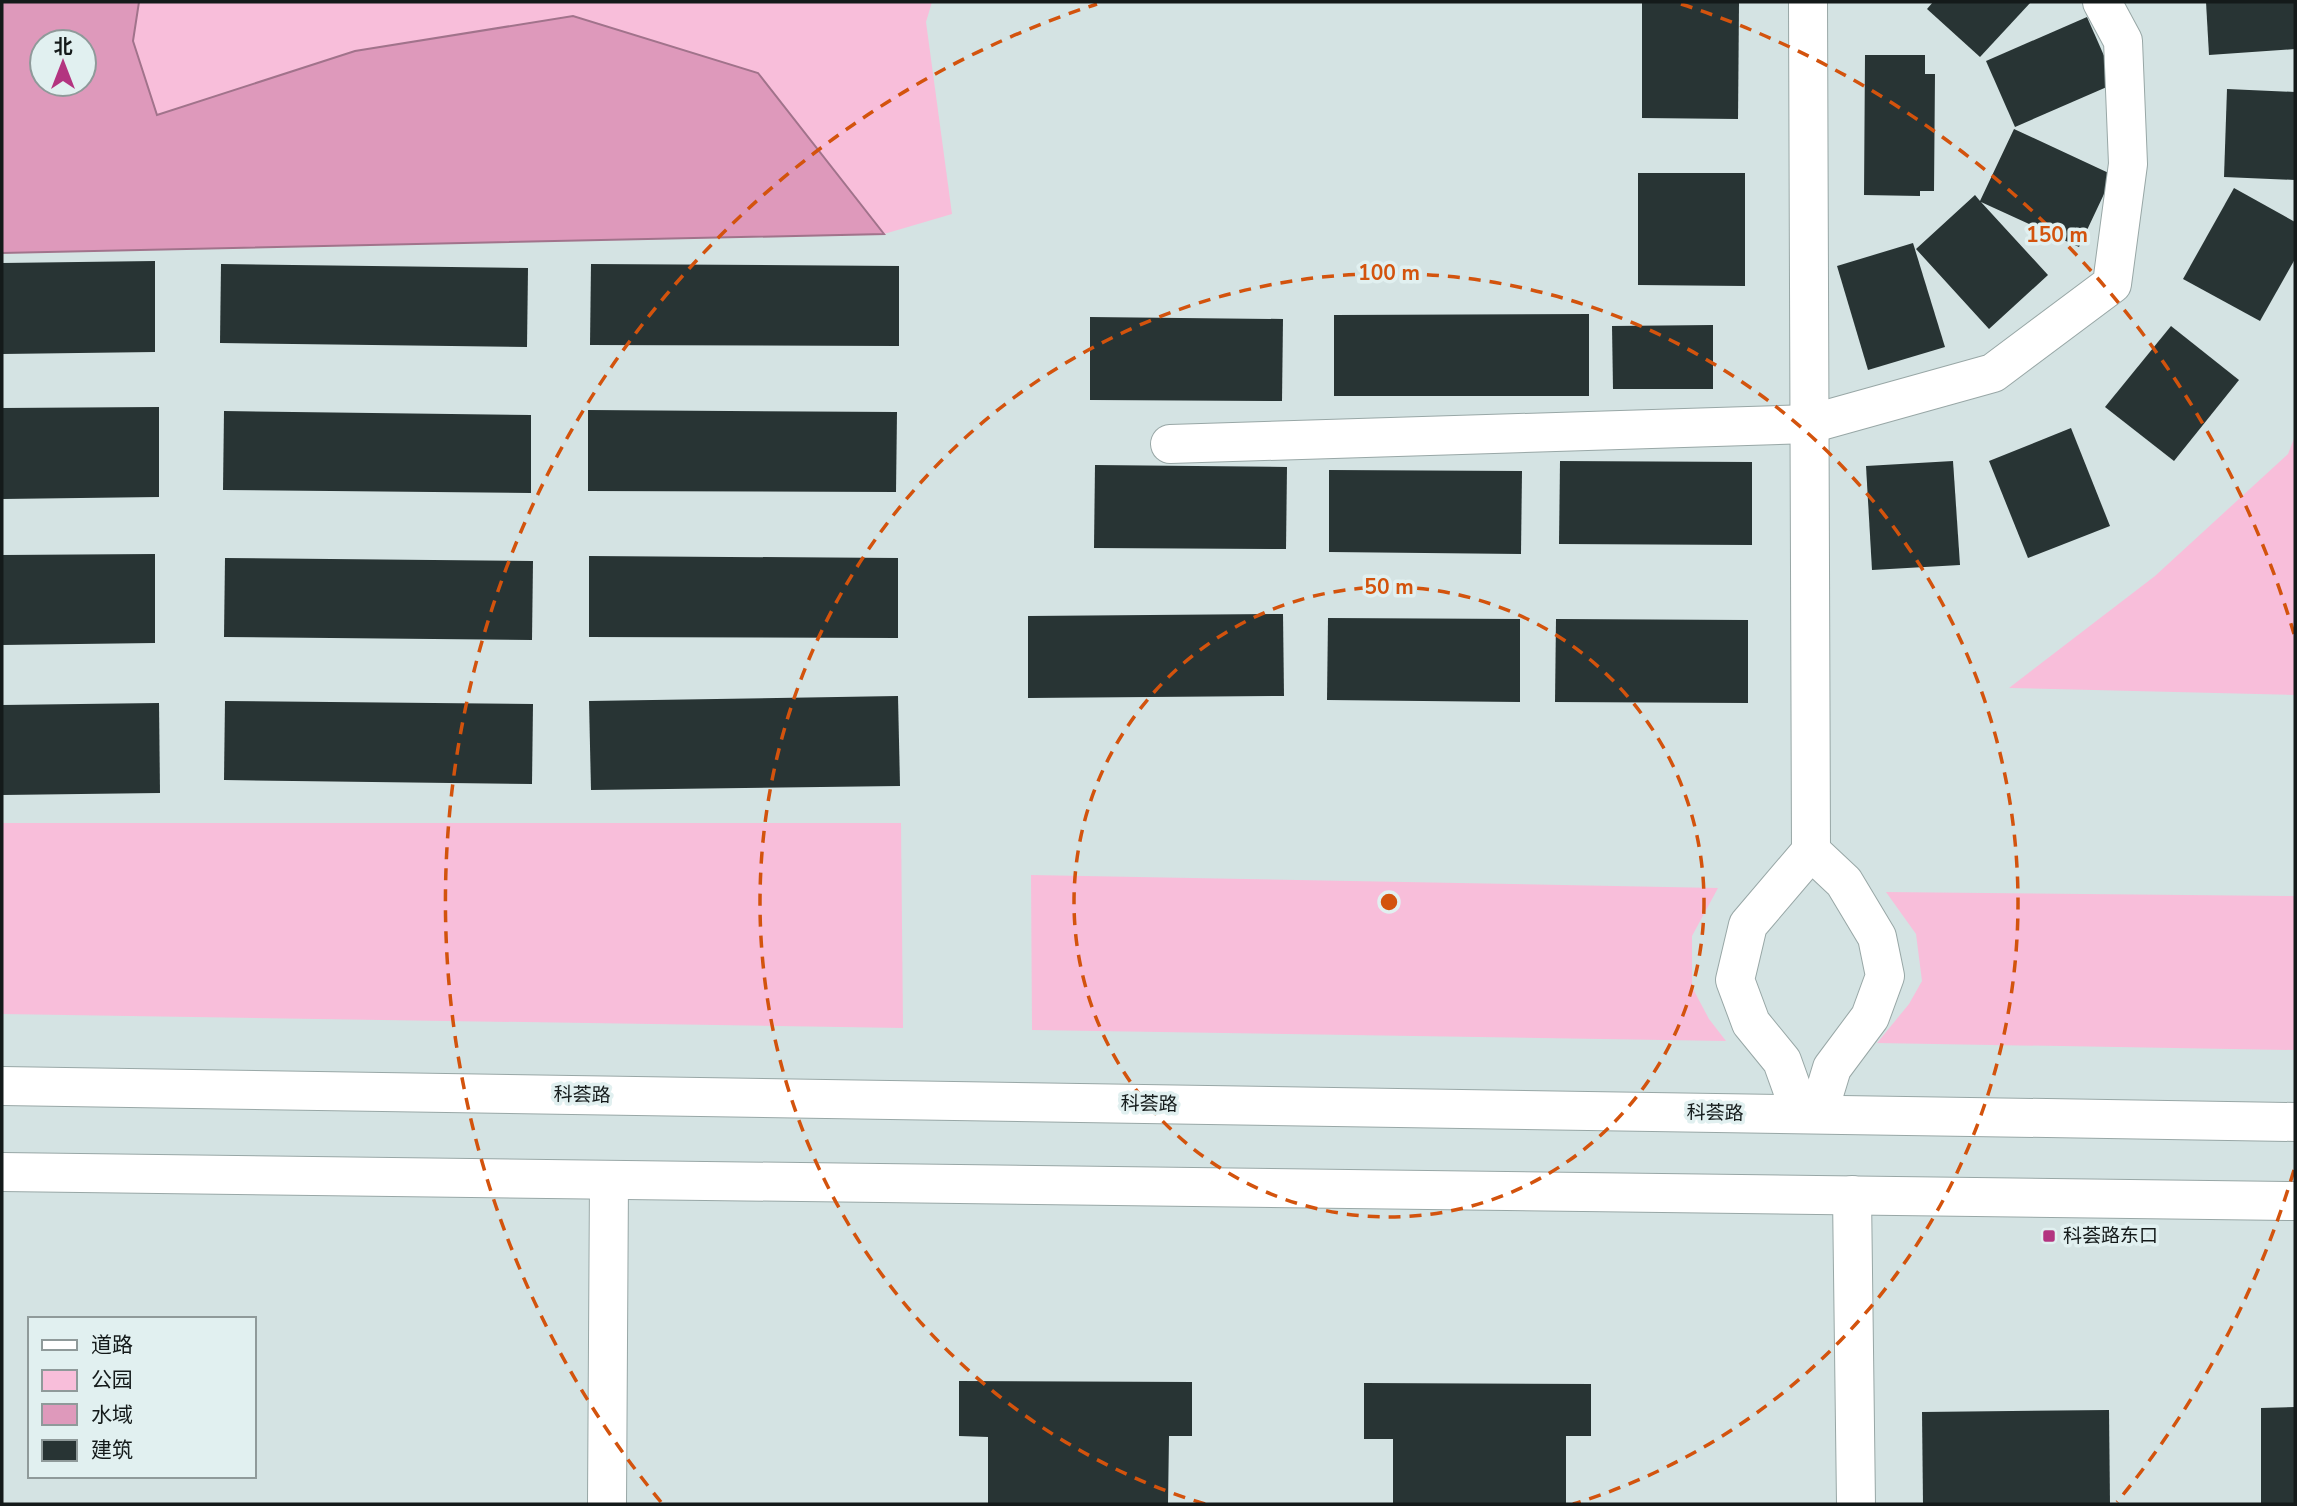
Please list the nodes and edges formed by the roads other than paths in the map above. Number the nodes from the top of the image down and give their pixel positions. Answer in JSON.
{"nodes":[{"id":1,"x":1808,"y":2,"type":"edge"},
{"id":2,"x":2102,"y":2,"type":"edge"},
{"id":3,"x":1810,"y":424,"type":"junction"},
{"id":4,"x":1170,"y":444,"type":"dead end"},
{"id":5,"x":1811,"y":851,"type":"junction"},
{"id":6,"x":2,"y":1086,"type":"edge"},
{"id":7,"x":1810,"y":1114,"type":"junction"},
{"id":8,"x":2295,"y":1122,"type":"edge"},
{"id":9,"x":2,"y":1172,"type":"edge"},
{"id":10,"x":609,"y":1180,"type":"junction"},
{"id":11,"x":1852,"y":1195,"type":"junction"},
{"id":12,"x":2295,"y":1201,"type":"edge"},
{"id":13,"x":607,"y":1504,"type":"edge"},
{"id":14,"x":1856,"y":1504,"type":"edge"}],
"edges":[{"from":1,"to":3,"type":"main road"},
{"from":2,"to":3,"type":"main road"},
{"from":3,"to":4,"type":"main road"},
{"from":3,"to":5,"type":"main road"},
{"from":5,"to":7,"type":"main road"},
{"from":5,"to":7,"type":"main road"},
{"from":6,"to":7,"type":"main road","name":"科荟路"},
{"from":7,"to":8,"type":"main road","name":"科荟路"},
{"from":9,"to":10,"type":"main road"},
{"from":10,"to":11,"type":"main road"},
{"from":10,"to":13,"type":"main road"},
{"from":11,"to":12,"type":"main road"},
{"from":11,"to":14,"type":"main road"}]}
